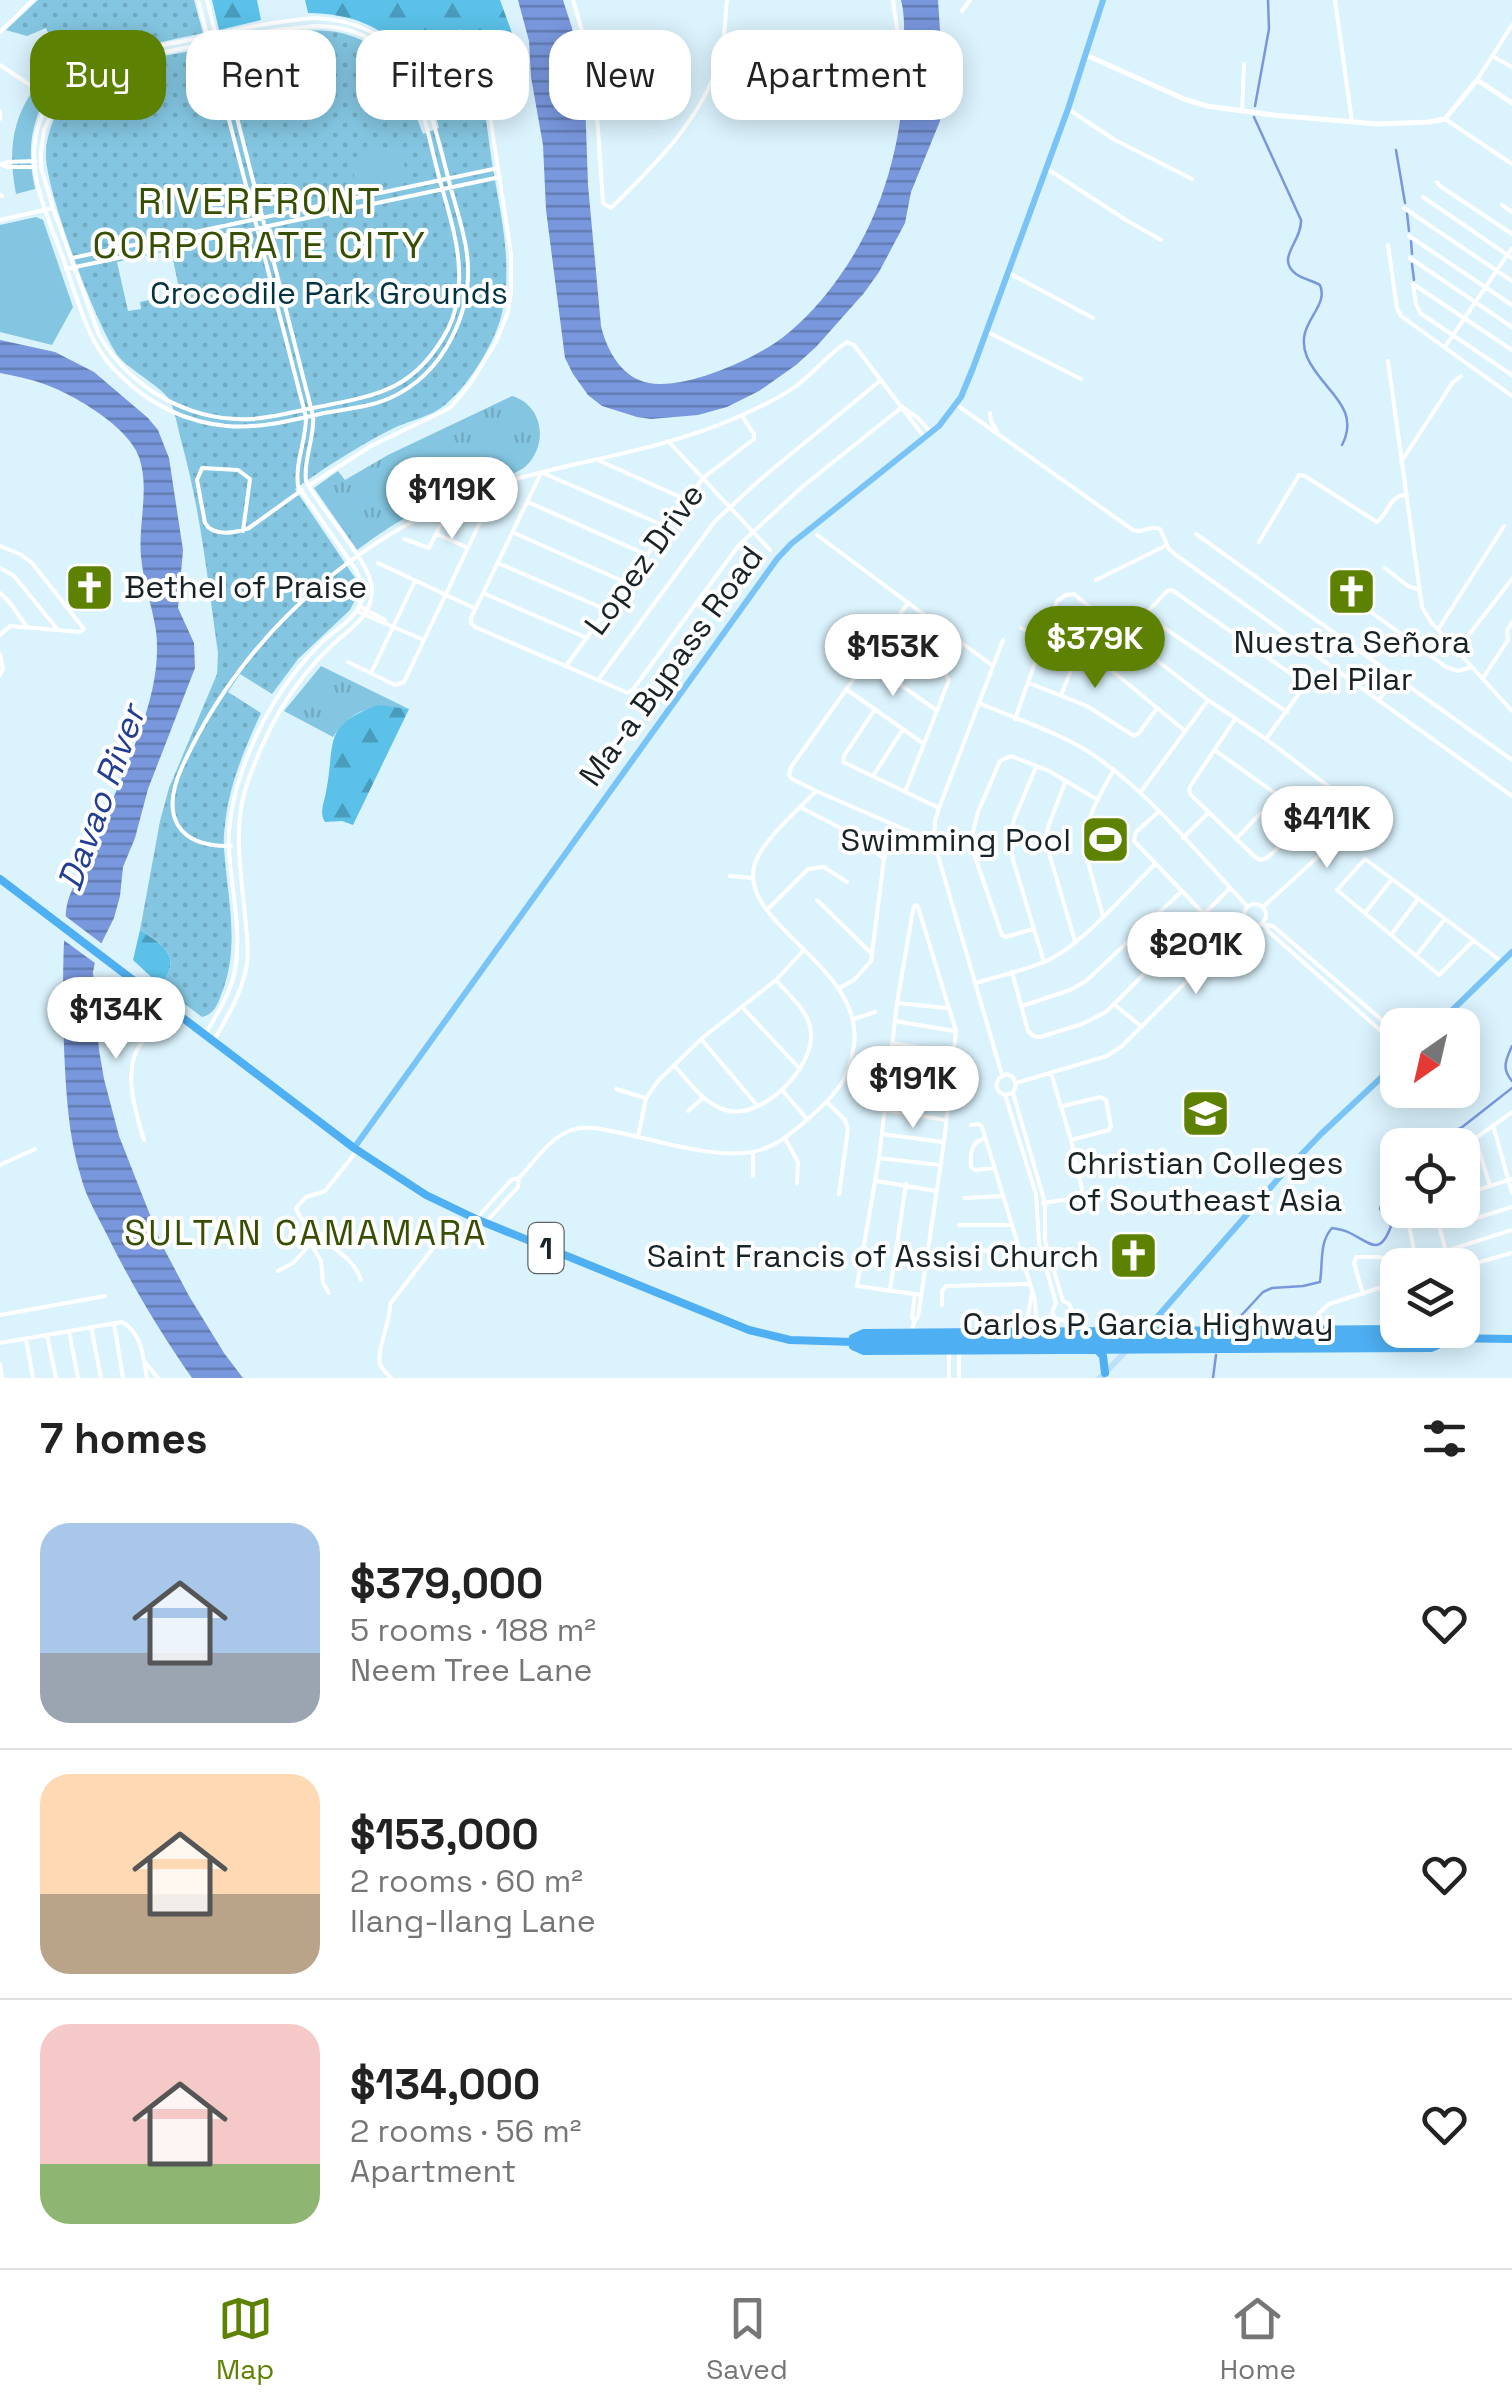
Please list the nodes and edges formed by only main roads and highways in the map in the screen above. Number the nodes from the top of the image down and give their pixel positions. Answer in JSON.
{"nodes":[{"id":1,"x":1103,"y":0,"type":"edge"},
{"id":2,"x":0,"y":880,"type":"edge"},
{"id":3,"x":1512,"y":952,"type":"edge"},
{"id":4,"x":1455,"y":1008,"type":"edge"},
{"id":5,"x":1380,"y":1080,"type":"edge"},
{"id":6,"x":355,"y":1149,"type":"junction"},
{"id":7,"x":1032,"y":1330,"type":"junction"},
{"id":8,"x":1227,"y":1330,"type":"junction"},
{"id":9,"x":1260,"y":1330,"type":"junction"},
{"id":10,"x":1294,"y":1330,"type":"junction"},
{"id":11,"x":1086,"y":1331,"type":"junction"},
{"id":12,"x":1106,"y":1331,"type":"junction"},
{"id":13,"x":1144,"y":1331,"type":"junction"},
{"id":14,"x":1170,"y":1331,"type":"junction"},
{"id":15,"x":1198,"y":1331,"type":"junction"},
{"id":16,"x":1380,"y":1331,"type":"edge"},
{"id":17,"x":987,"y":1332,"type":"junction"},
{"id":18,"x":1062,"y":1332,"type":"junction"},
{"id":19,"x":1309,"y":1336,"type":"junction"},
{"id":20,"x":1480,"y":1338,"type":"edge"},
{"id":21,"x":1512,"y":1338,"type":"edge"},
{"id":22,"x":1380,"y":1339,"type":"edge"},
{"id":23,"x":850,"y":1342,"type":"junction"},
{"id":24,"x":1294,"y":1348,"type":"junction"},
{"id":25,"x":1380,"y":1348,"type":"edge"},
{"id":26,"x":1170,"y":1349,"type":"junction"},
{"id":27,"x":1198,"y":1349,"type":"junction"},
{"id":28,"x":1227,"y":1349,"type":"junction"},
{"id":29,"x":1260,"y":1349,"type":"junction"},
{"id":30,"x":987,"y":1350,"type":"junction"},
{"id":31,"x":1032,"y":1350,"type":"junction"},
{"id":32,"x":1062,"y":1350,"type":"junction"},
{"id":33,"x":1097,"y":1350,"type":"junction"},
{"id":34,"x":1128,"y":1350,"type":"junction"},
{"id":35,"x":1102,"y":1375,"type":"edge"}],
"edges":[{"from":1,"to":6,"type":"main road","name":"Ma-a Bypass Road"},
{"from":2,"to":6,"type":"highway","name":"Carlos P. Garcia Highway","number":"1"},
{"from":3,"to":4,"type":"main road"},
{"from":5,"to":13,"type":"main road"},
{"from":6,"to":23,"type":"highway","name":"Carlos P. Garcia Highway","number":"1"},
{"from":7,"to":17,"type":"highway","name":"Carlos P. Garcia Highway","number":"1"},
{"from":7,"to":18,"type":"highway","name":"Carlos P. Garcia Highway","number":"1"},
{"from":7,"to":31,"type":"highway"},
{"from":8,"to":9,"type":"highway","name":"Carlos P. Garcia Highway","number":"1"},
{"from":8,"to":15,"type":"highway","name":"Carlos P. Garcia Highway","number":"1"},
{"from":8,"to":28,"type":"highway"},
{"from":9,"to":10,"type":"highway","name":"Carlos P. Garcia Highway","number":"1"},
{"from":9,"to":29,"type":"highway"},
{"from":10,"to":19,"type":"highway","name":"Carlos P. Garcia Highway","number":"1"},
{"from":10,"to":24,"type":"highway"},
{"from":11,"to":12,"type":"highway","name":"Carlos P. Garcia Highway","number":"1"},
{"from":11,"to":18,"type":"highway","name":"Carlos P. Garcia Highway","number":"1"},
{"from":11,"to":33,"type":"highway"},
{"from":12,"to":13,"type":"highway","name":"Carlos P. Garcia Highway","number":"1"},
{"from":12,"to":33,"type":"highway"},
{"from":13,"to":14,"type":"highway","name":"Carlos P. Garcia Highway","number":"1"},
{"from":13,"to":34,"type":"main road"},
{"from":14,"to":15,"type":"highway","name":"Carlos P. Garcia Highway","number":"1"},
{"from":14,"to":26,"type":"highway"},
{"from":15,"to":27,"type":"highway"},
{"from":16,"to":19,"type":"highway","name":"Carlos P. Garcia Highway","number":"1"},
{"from":17,"to":23,"type":"highway","name":"Carlos P. Garcia Highway","number":"1"},
{"from":17,"to":30,"type":"highway"},
{"from":18,"to":32,"type":"highway"},
{"from":19,"to":22,"type":"highway","name":"Carlos P. Garcia Highway","number":"1"},
{"from":19,"to":23,"type":"highway","name":"Carlos P. Garcia Highway","number":"1"},
{"from":20,"to":21,"type":"highway","name":"Carlos P. Garcia Highway","number":"1"},
{"from":23,"to":30,"type":"highway","name":"Carlos P. Garcia Highway","number":"1"},
{"from":24,"to":25,"type":"highway","name":"Carlos P. Garcia Highway","number":"1"},
{"from":24,"to":29,"type":"highway","name":"Carlos P. Garcia Highway","number":"1"},
{"from":26,"to":27,"type":"highway","name":"Carlos P. Garcia Highway","number":"1"},
{"from":26,"to":34,"type":"highway","name":"Carlos P. Garcia Highway","number":"1"},
{"from":27,"to":28,"type":"highway","name":"Carlos P. Garcia Highway","number":"1"},
{"from":28,"to":29,"type":"highway","name":"Carlos P. Garcia Highway","number":"1"},
{"from":30,"to":31,"type":"highway","name":"Carlos P. Garcia Highway","number":"1"},
{"from":31,"to":32,"type":"highway","name":"Carlos P. Garcia Highway","number":"1"},
{"from":32,"to":33,"type":"highway","name":"Carlos P. Garcia Highway","number":"1"},
{"from":33,"to":34,"type":"highway","name":"Carlos P. Garcia Highway","number":"1"},
{"from":33,"to":35,"type":"highway"},
{"from":34,"to":35,"type":"main road"}]}
